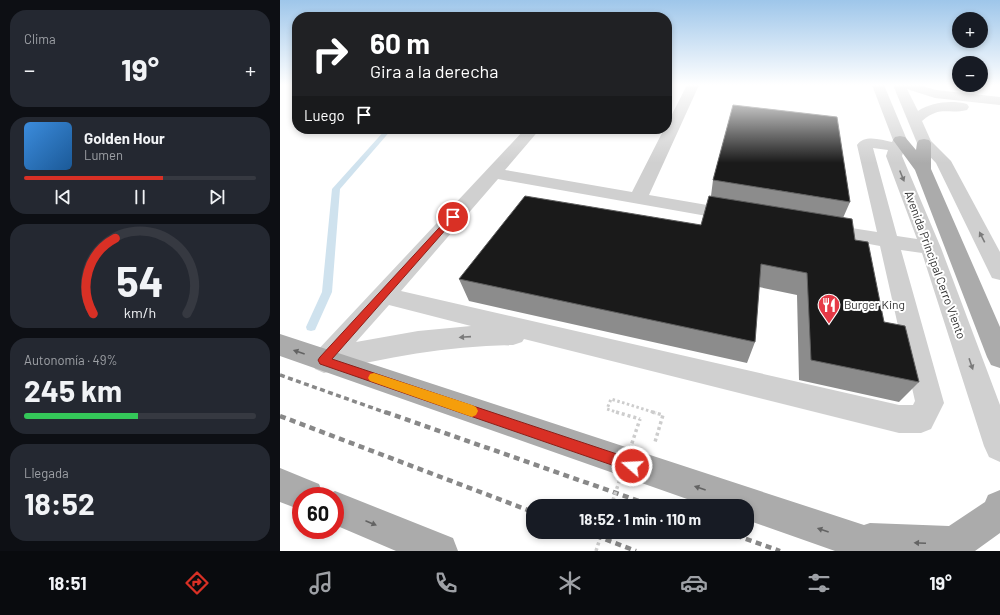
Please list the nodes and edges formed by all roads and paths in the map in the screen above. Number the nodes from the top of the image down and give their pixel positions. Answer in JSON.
{"nodes":[{"id":1,"x":680,"y":111,"type":"edge"},
{"id":2,"x":887,"y":111,"type":"edge"},
{"id":3,"x":910,"y":111,"type":"edge"},
{"id":4,"x":925,"y":111,"type":"edge"},
{"id":5,"x":915,"y":120,"type":"junction"},
{"id":6,"x":672,"y":128,"type":"edge"},
{"id":7,"x":528,"y":134,"type":"edge"},
{"id":8,"x":669,"y":134,"type":"edge"},
{"id":9,"x":899,"y":143,"type":"junction"},
{"id":10,"x":924,"y":143,"type":"junction"},
{"id":11,"x":924,"y":169,"type":"junction"},
{"id":12,"x":493,"y":173,"type":"junction"},
{"id":13,"x":638,"y":198,"type":"junction"},
{"id":14,"x":755,"y":218,"type":"edge"},
{"id":15,"x":810,"y":228,"type":"edge"},
{"id":16,"x":889,"y":241,"type":"junction"},
{"id":17,"x":931,"y":248,"type":"junction"},
{"id":18,"x":1000,"y":272,"type":"edge"},
{"id":19,"x":382,"y":295,"type":"junction"},
{"id":20,"x":546,"y":335,"type":"junction"},
{"id":21,"x":280,"y":345,"type":"edge"},
{"id":22,"x":1000,"y":357,"type":"edge"},
{"id":23,"x":324,"y":360,"type":"junction"},
{"id":24,"x":1000,"y":446,"type":"edge"},
{"id":25,"x":647,"y":471,"type":"junction"},
{"id":26,"x":280,"y":485,"type":"edge"},
{"id":27,"x":292,"y":490,"type":"edge"},
{"id":28,"x":613,"y":499,"type":"edge"},
{"id":29,"x":1000,"y":507,"type":"edge"},
{"id":30,"x":344,"y":512,"type":"edge"},
{"id":31,"x":600,"y":539,"type":"edge"},
{"id":32,"x":871,"y":546,"type":"edge"},
{"id":33,"x":965,"y":548,"type":"edge"},
{"id":34,"x":440,"y":551,"type":"edge"},
{"id":35,"x":596,"y":551,"type":"edge"}],
"edges":[{"from":1,"to":6,"type":"street"},
{"from":2,"to":9,"type":"street","name":"Avenida Principal Cerro Viento"},
{"from":3,"to":5,"type":"street"},
{"from":4,"to":5,"type":"street"},
{"from":5,"to":10,"type":"street"},
{"from":7,"to":12,"type":"street"},
{"from":8,"to":13,"type":"street"},
{"from":9,"to":11,"type":"main road"},
{"from":9,"to":16,"type":"street"},
{"from":9,"to":17,"type":"street","name":"Avenida Principal Cerro Viento","one_way":true},
{"from":10,"to":11,"type":"main road"},
{"from":18,"to":10,"type":"street","one_way":true},
{"from":11,"to":22,"type":"main road"},
{"from":12,"to":13,"type":"street"},
{"from":12,"to":19,"type":"street"},
{"from":13,"to":14,"type":"street"},
{"from":15,"to":16,"type":"street"},
{"from":16,"to":17,"type":"street"},
{"from":16,"to":20,"type":"street"},
{"from":17,"to":24,"type":"street","name":"Avenida Principal Cerro Viento","one_way":true},
{"from":19,"to":20,"type":"street"},
{"from":19,"to":23,"type":"street"},
{"from":20,"to":23,"type":"street","one_way":true},
{"from":23,"to":21,"type":"main road","one_way":true},
{"from":23,"to":25,"type":"main road"},
{"from":25,"to":28,"type":"path","bridge":true},
{"from":32,"to":25,"type":"main road","one_way":true},
{"from":26,"to":27,"type":"main road"},
{"from":29,"to":33,"type":"main road"},
{"from":30,"to":34,"type":"main road","one_way":true},
{"from":31,"to":35,"type":"path"},
{"from":33,"to":32,"type":"main road","one_way":true}]}
